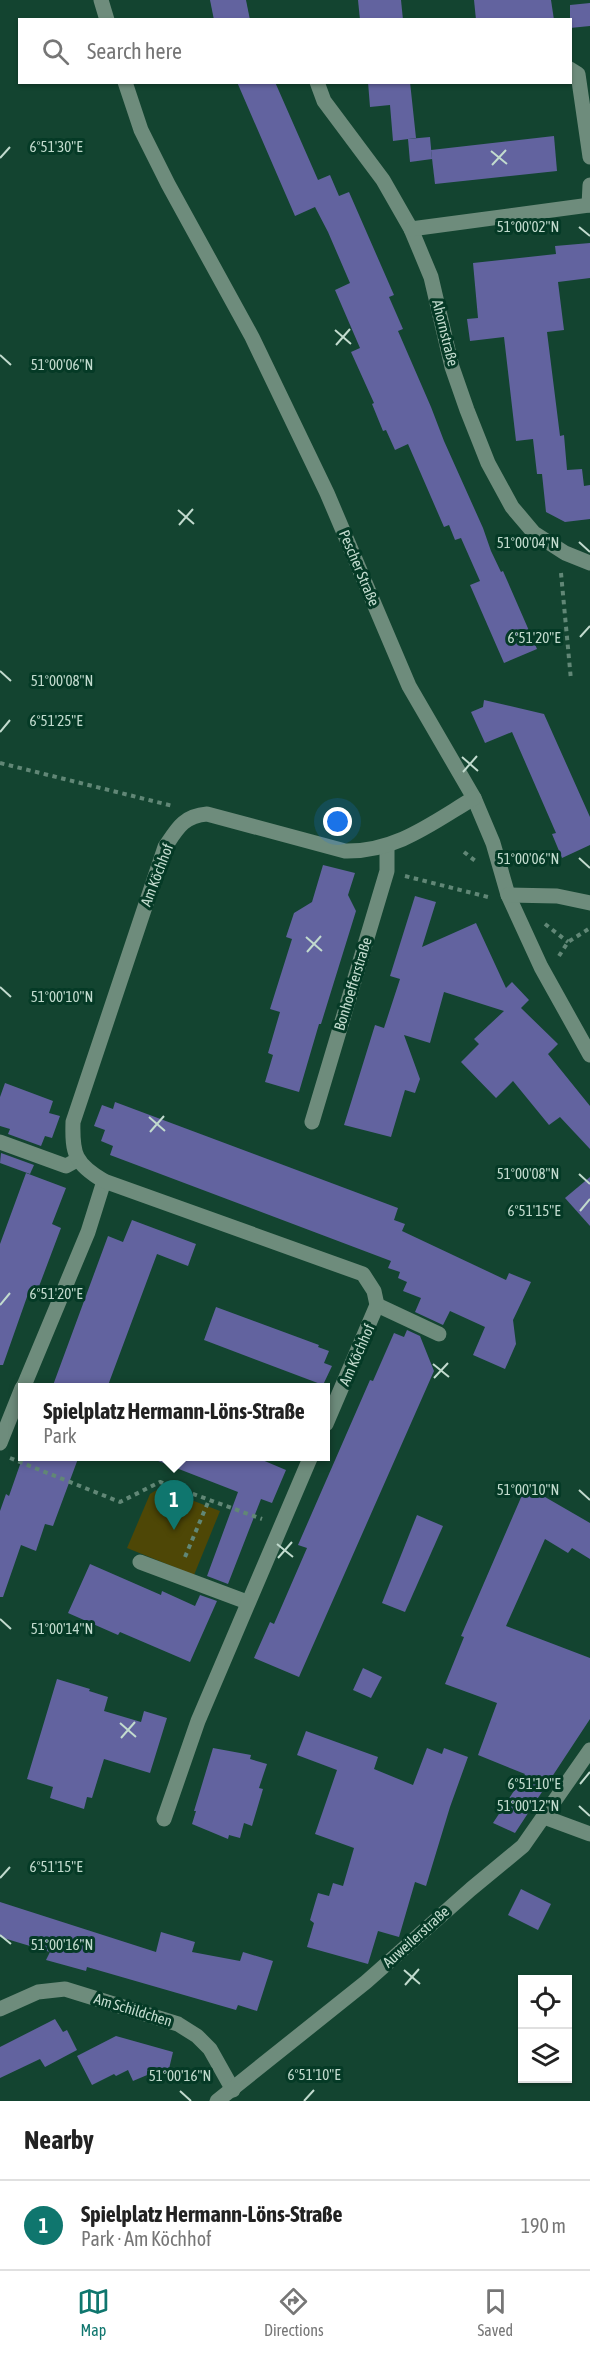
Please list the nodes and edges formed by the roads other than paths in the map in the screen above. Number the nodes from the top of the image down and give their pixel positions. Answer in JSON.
{"nodes":[{"id":1,"x":101,"y":0,"type":"edge"},
{"id":2,"x":106,"y":18,"type":"edge"},
{"id":3,"x":572,"y":70,"type":"edge"},
{"id":4,"x":126,"y":84,"type":"edge"},
{"id":5,"x":318,"y":84,"type":"edge"},
{"id":6,"x":590,"y":157,"type":"edge"},
{"id":7,"x":590,"y":185,"type":"edge"},
{"id":8,"x":589,"y":205,"type":"edge"},
{"id":9,"x":411,"y":229,"type":"junction"},
{"id":10,"x":590,"y":563,"type":"edge"},
{"id":11,"x":474,"y":798,"type":"junction"},
{"id":12,"x":387,"y":846,"type":"junction"},
{"id":13,"x":508,"y":895,"type":"junction"},
{"id":14,"x":590,"y":903,"type":"edge"},
{"id":15,"x":590,"y":1055,"type":"edge"},
{"id":16,"x":312,"y":1122,"type":"dead end"},
{"id":17,"x":0,"y":1142,"type":"edge"},
{"id":18,"x":77,"y":1160,"type":"junction"},
{"id":19,"x":104,"y":1181,"type":"junction"},
{"id":20,"x":377,"y":1305,"type":"junction"},
{"id":21,"x":439,"y":1334,"type":"dead end"},
{"id":22,"x":25,"y":1383,"type":"edge"},
{"id":23,"x":18,"y":1400,"type":"edge"},
{"id":24,"x":330,"y":1415,"type":"edge"},
{"id":25,"x":0,"y":1443,"type":"edge"},
{"id":26,"x":309,"y":1461,"type":"edge"},
{"id":27,"x":140,"y":1562,"type":"dead end"},
{"id":28,"x":247,"y":1602,"type":"junction"},
{"id":29,"x":590,"y":1750,"type":"edge"},
{"id":30,"x":544,"y":1817,"type":"junction"},
{"id":31,"x":165,"y":1819,"type":"dead end"},
{"id":32,"x":590,"y":1834,"type":"edge"},
{"id":33,"x":1,"y":2006,"type":"edge"},
{"id":34,"x":233,"y":2090,"type":"junction"},
{"id":35,"x":217,"y":2101,"type":"edge"}],
"edges":[{"from":1,"to":2,"type":"street"},
{"from":3,"to":6,"type":"street"},
{"from":4,"to":11,"type":"street","name":"Pescher Straße"},
{"from":5,"to":9,"type":"street","name":"Ahornstraße"},
{"from":7,"to":8,"type":"street"},
{"from":8,"to":9,"type":"street"},
{"from":9,"to":10,"type":"street","name":"Ahornstraße"},
{"from":11,"to":12,"type":"street"},
{"from":11,"to":13,"type":"street","name":"Pescher Straße"},
{"from":12,"to":16,"type":"street","name":"Bonhoefferstraße"},
{"from":12,"to":18,"type":"street","name":"Am Köchhof"},
{"from":13,"to":14,"type":"street"},
{"from":13,"to":15,"type":"street","name":"Pescher Straße"},
{"from":17,"to":18,"type":"street"},
{"from":18,"to":19,"type":"street","name":"Am Köchhof"},
{"from":19,"to":20,"type":"street","name":"Am Köchhof"},
{"from":19,"to":22,"type":"street"},
{"from":20,"to":21,"type":"street"},
{"from":20,"to":24,"type":"street","name":"Am Köchhof"},
{"from":23,"to":25,"type":"street"},
{"from":26,"to":28,"type":"street"},
{"from":27,"to":28,"type":"street"},
{"from":28,"to":31,"type":"street"},
{"from":29,"to":30,"type":"street","name":"Auweilerstraße"},
{"from":30,"to":32,"type":"street"},
{"from":30,"to":34,"type":"street","name":"Auweilerstraße"},
{"from":33,"to":34,"type":"street","name":"Am Schildchen"},
{"from":34,"to":35,"type":"street","name":"Auweilerstraße"}]}
